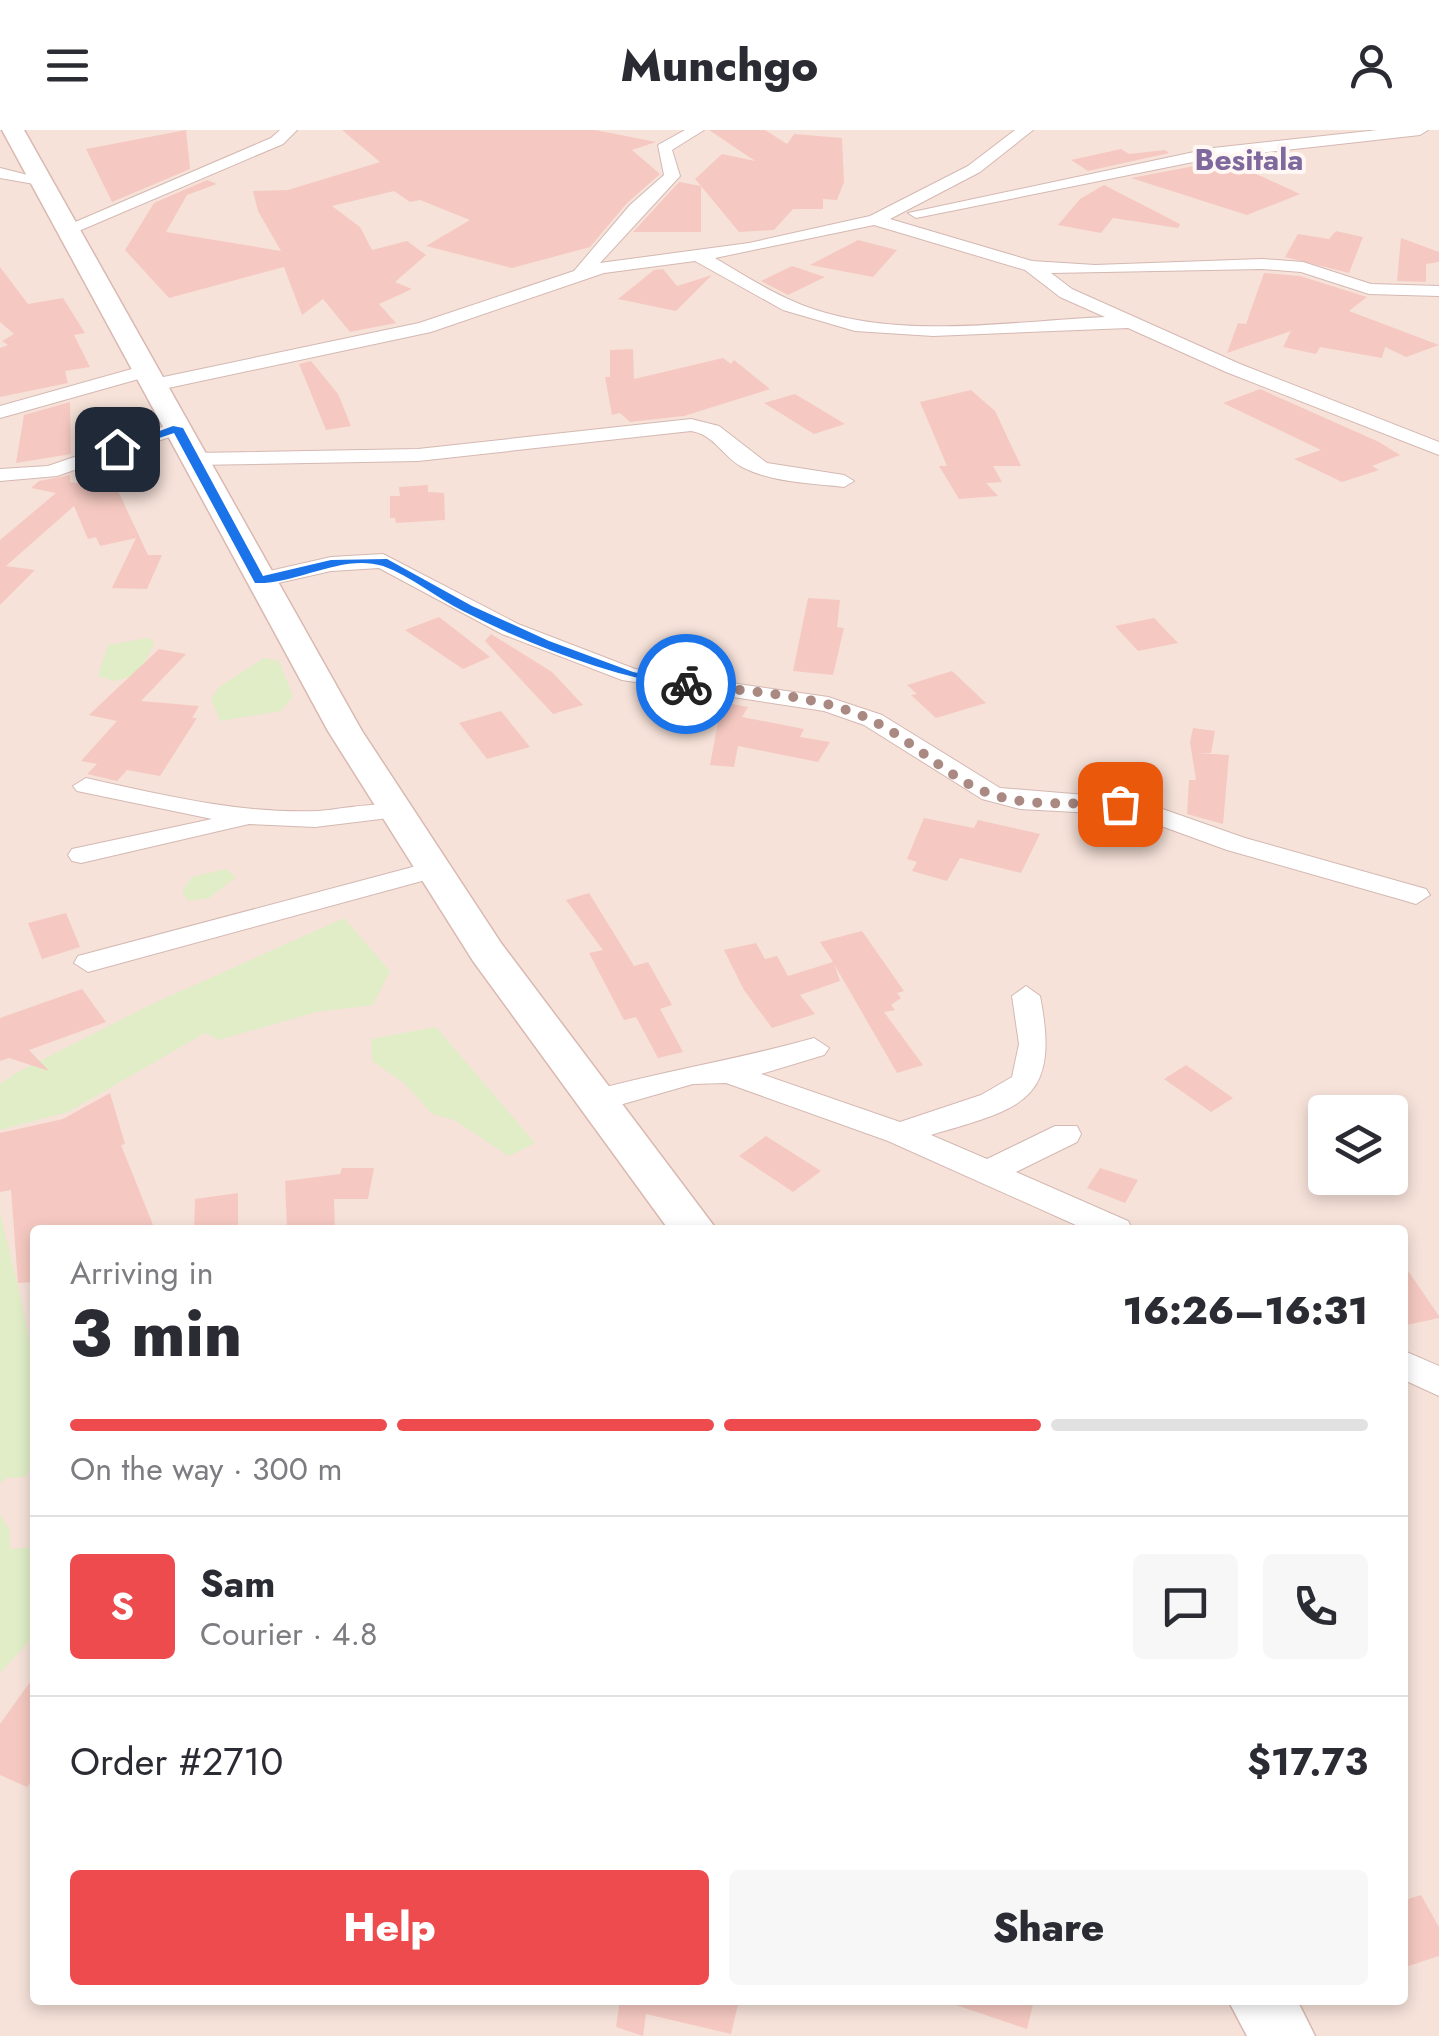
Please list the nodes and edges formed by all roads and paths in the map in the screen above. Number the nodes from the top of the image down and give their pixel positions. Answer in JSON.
{"nodes":[{"id":1,"x":12,"y":130,"type":"edge"},
{"id":2,"x":289,"y":130,"type":"edge"},
{"id":3,"x":696,"y":130,"type":"edge"},
{"id":4,"x":1025,"y":130,"type":"edge"},
{"id":5,"x":1420,"y":130,"type":"edge"},
{"id":6,"x":0,"y":172,"type":"edge"},
{"id":7,"x":40,"y":180,"type":"junction"},
{"id":8,"x":881,"y":218,"type":"junction"},
{"id":9,"x":68,"y":229,"type":"junction"},
{"id":10,"x":698,"y":255,"type":"junction"},
{"id":11,"x":1031,"y":266,"type":"junction"},
{"id":12,"x":582,"y":273,"type":"junction"},
{"id":13,"x":1439,"y":291,"type":"edge"},
{"id":14,"x":1131,"y":322,"type":"junction"},
{"id":15,"x":150,"y":378,"type":"junction"},
{"id":16,"x":0,"y":412,"type":"edge"},
{"id":17,"x":185,"y":444,"type":"junction"},
{"id":18,"x":1439,"y":449,"type":"edge"},
{"id":19,"x":0,"y":475,"type":"edge"},
{"id":20,"x":844,"y":481,"type":"dead end"},
{"id":21,"x":260,"y":580,"type":"junction"},
{"id":22,"x":86,"y":786,"type":"dead end"},
{"id":23,"x":396,"y":811,"type":"junction"},
{"id":24,"x":250,"y":820,"type":"junction"},
{"id":25,"x":80,"y":854,"type":"dead end"},
{"id":26,"x":435,"y":869,"type":"junction"},
{"id":27,"x":1416,"y":895,"type":"dead end"},
{"id":28,"x":88,"y":963,"type":"dead end"},
{"id":29,"x":1026,"y":996,"type":"dead end"},
{"id":30,"x":814,"y":1048,"type":"dead end"},
{"id":31,"x":728,"y":1073,"type":"junction"},
{"id":32,"x":595,"y":1101,"type":"junction"},
{"id":33,"x":898,"y":1133,"type":"junction"},
{"id":34,"x":1066,"y":1134,"type":"dead end"},
{"id":35,"x":989,"y":1172,"type":"junction"},
{"id":36,"x":690,"y":1225,"type":"edge"},
{"id":37,"x":1106,"y":1225,"type":"edge"},
{"id":38,"x":1408,"y":1366,"type":"edge"},
{"id":39,"x":1439,"y":1382,"type":"edge"},
{"id":40,"x":1262,"y":2005,"type":"edge"},
{"id":41,"x":1284,"y":2036,"type":"edge"}],
"edges":[{"from":1,"to":7,"type":"main road"},
{"from":2,"to":9,"type":"street"},
{"from":3,"to":12,"type":"street"},
{"from":4,"to":8,"type":"street"},
{"from":5,"to":8,"type":"street"},
{"from":6,"to":7,"type":"street"},
{"from":7,"to":9,"type":"main road"},
{"from":8,"to":10,"type":"street"},
{"from":8,"to":11,"type":"street"},
{"from":9,"to":15,"type":"main road"},
{"from":10,"to":12,"type":"street"},
{"from":10,"to":14,"type":"street"},
{"from":11,"to":13,"type":"street"},
{"from":11,"to":14,"type":"street"},
{"from":12,"to":15,"type":"street"},
{"from":14,"to":18,"type":"street"},
{"from":15,"to":16,"type":"street"},
{"from":15,"to":17,"type":"main road"},
{"from":17,"to":19,"type":"street"},
{"from":17,"to":20,"type":"street"},
{"from":17,"to":21,"type":"main road"},
{"from":21,"to":23,"type":"main road"},
{"from":21,"to":27,"type":"street"},
{"from":22,"to":24,"type":"street"},
{"from":23,"to":24,"type":"street"},
{"from":23,"to":26,"type":"main road"},
{"from":24,"to":25,"type":"street"},
{"from":26,"to":28,"type":"street"},
{"from":26,"to":32,"type":"main road"},
{"from":29,"to":33,"type":"street"},
{"from":30,"to":31,"type":"street"},
{"from":31,"to":32,"type":"street"},
{"from":31,"to":33,"type":"street"},
{"from":32,"to":36,"type":"main road"},
{"from":33,"to":35,"type":"street"},
{"from":34,"to":35,"type":"street"},
{"from":35,"to":37,"type":"street"},
{"from":38,"to":39,"type":"street"},
{"from":40,"to":41,"type":"main road"}]}
